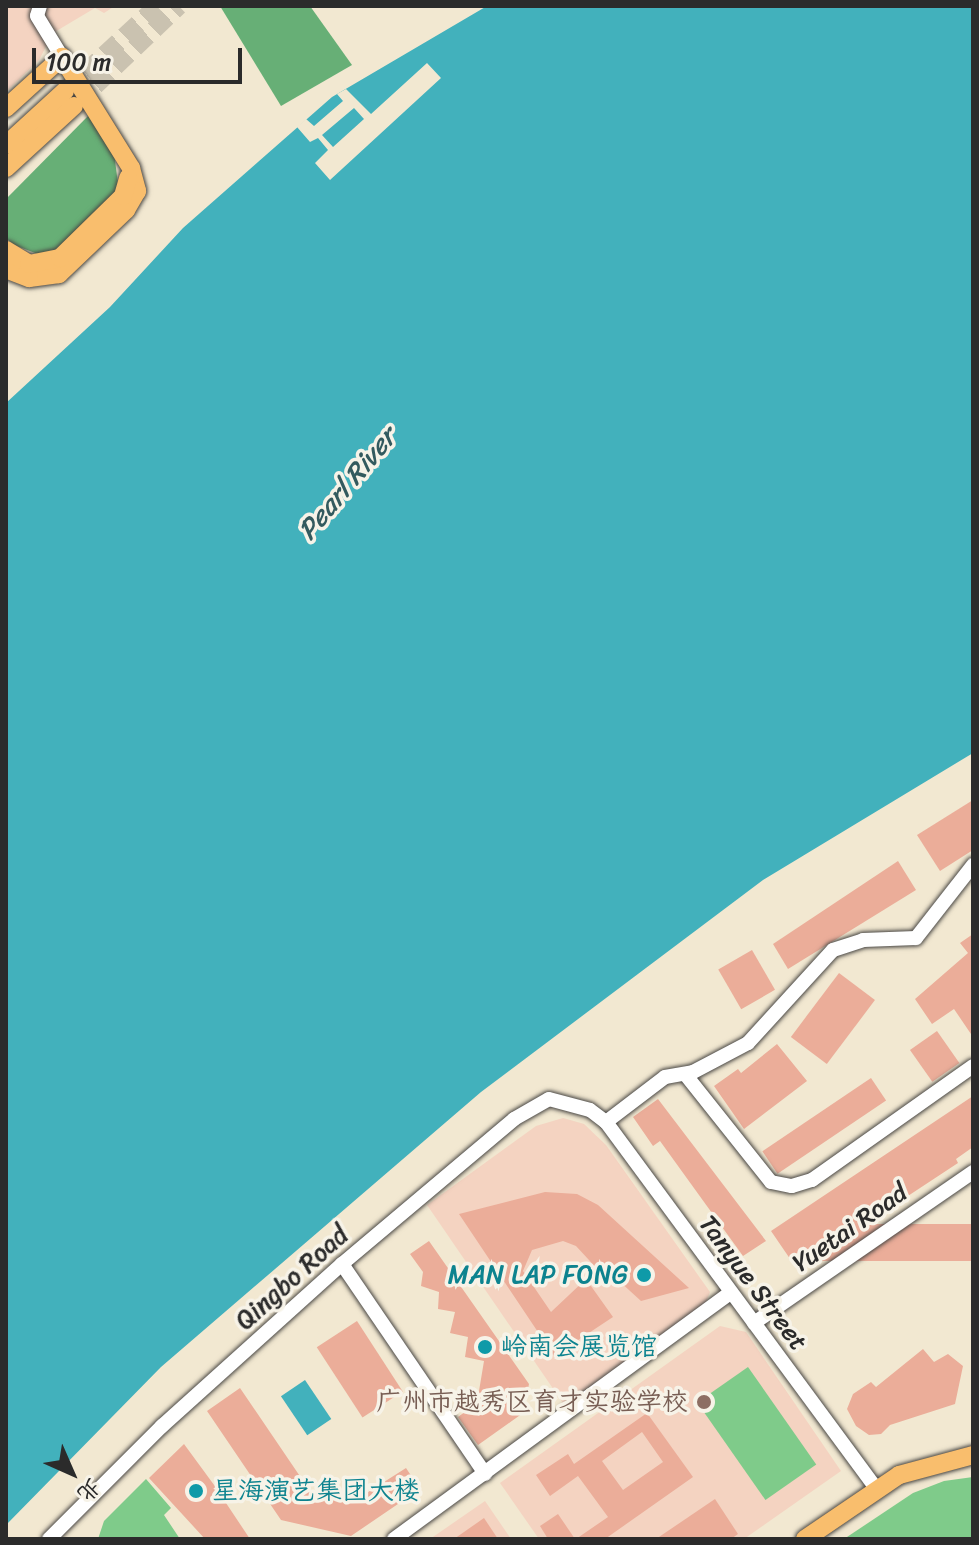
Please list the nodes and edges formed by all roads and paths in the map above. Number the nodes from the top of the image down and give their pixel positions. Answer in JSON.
{"nodes":[{"id":1,"x":40,"y":6,"type":"edge"},
{"id":2,"x":62,"y":57,"type":"junction"},
{"id":3,"x":6,"y":108,"type":"edge"},
{"id":4,"x":6,"y":145,"type":"edge"},
{"id":5,"x":119,"y":148,"type":"junction"},
{"id":6,"x":6,"y":168,"type":"edge"},
{"id":7,"x":6,"y":250,"type":"edge"},
{"id":8,"x":6,"y":269,"type":"edge"},
{"id":9,"x":973,"y":865,"type":"edge"},
{"id":10,"x":973,"y":1066,"type":"edge"},
{"id":11,"x":685,"y":1074,"type":"junction"},
{"id":12,"x":590,"y":1110,"type":"joint"},
{"id":13,"x":606,"y":1122,"type":"junction"},
{"id":14,"x":973,"y":1172,"type":"edge"},
{"id":15,"x":342,"y":1264,"type":"junction"},
{"id":16,"x":729,"y":1294,"type":"junction"},
{"id":17,"x":754,"y":1323,"type":"junction"},
{"id":18,"x":973,"y":1455,"type":"edge"},
{"id":19,"x":485,"y":1474,"type":"junction"},
{"id":20,"x":876,"y":1488,"type":"junction"},
{"id":21,"x":58,"y":1536,"type":"edge"},
{"id":22,"x":394,"y":1539,"type":"edge"},
{"id":23,"x":805,"y":1539,"type":"edge"}],
"edges":[{"from":1,"to":2,"type":"street"},
{"from":2,"to":3,"type":"main road"},
{"from":2,"to":5,"type":"main road"},
{"from":4,"to":6,"type":"main road"},
{"from":5,"to":7,"type":"main road"},
{"from":5,"to":8,"type":"main road"},
{"from":9,"to":11,"type":"street"},
{"from":10,"to":11,"type":"street"},
{"from":11,"to":13,"type":"street"},
{"from":12,"to":13,"type":"street","name":"Tanyue Street"},
{"from":12,"to":15,"type":"street","name":"Qingbo Road"},
{"from":13,"to":16,"type":"street","name":"Tanyue Street"},
{"from":14,"to":17,"type":"street","name":"Yuetai Road"},
{"from":15,"to":19,"type":"street"},
{"from":15,"to":21,"type":"street","name":"Qingbo Road"},
{"from":16,"to":17,"type":"street","name":"Tanyue Street"},
{"from":16,"to":19,"type":"street"},
{"from":17,"to":20,"type":"street","name":"Tanyue Street"},
{"from":18,"to":20,"type":"main road"},
{"from":19,"to":22,"type":"street"},
{"from":20,"to":23,"type":"main road"}]}
